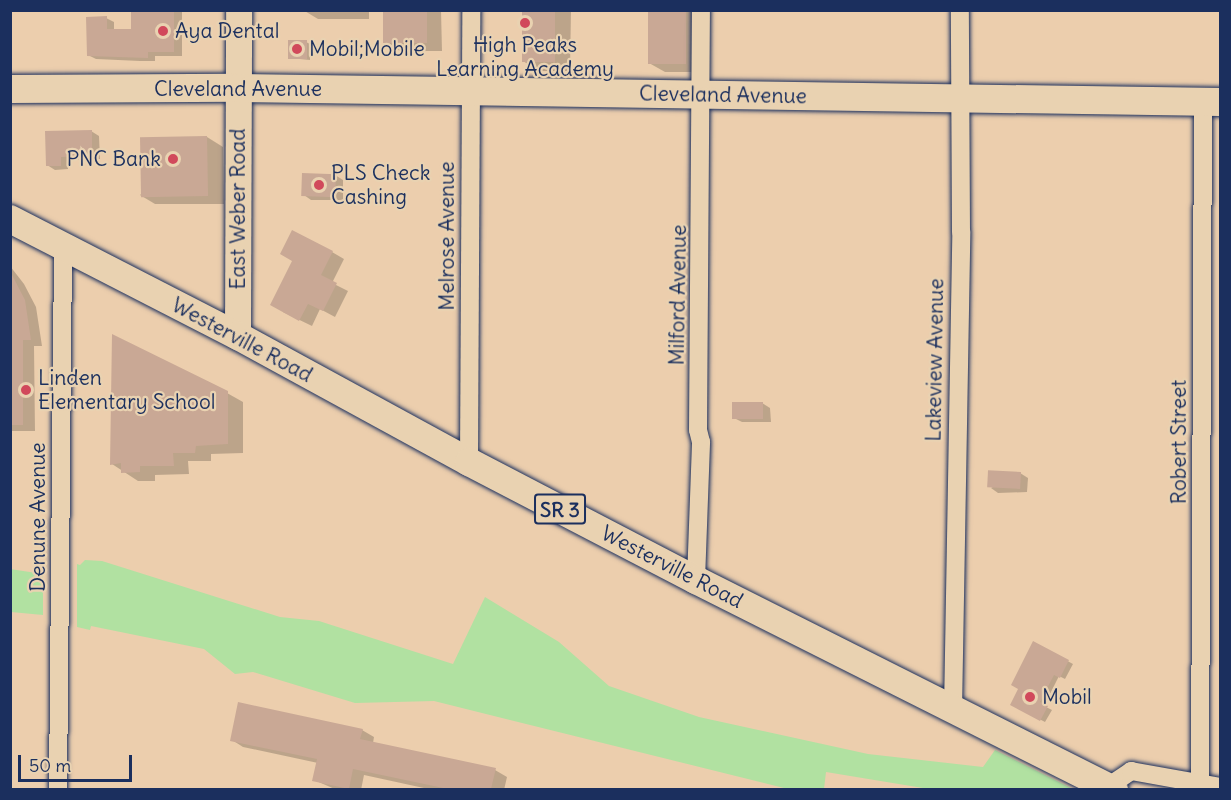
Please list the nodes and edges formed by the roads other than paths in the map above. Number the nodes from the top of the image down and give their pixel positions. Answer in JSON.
{"nodes":[{"id":1,"x":239,"y":10,"type":"edge"},
{"id":2,"x":471,"y":10,"type":"edge"},
{"id":3,"x":701,"y":10,"type":"edge"},
{"id":4,"x":960,"y":10,"type":"edge"},
{"id":5,"x":238,"y":88,"type":"junction"},
{"id":6,"x":10,"y":89,"type":"edge"},
{"id":7,"x":470,"y":91,"type":"junction"},
{"id":8,"x":700,"y":94,"type":"junction"},
{"id":9,"x":959,"y":98,"type":"junction"},
{"id":10,"x":1212,"y":102,"type":"edge"},
{"id":11,"x":10,"y":219,"type":"edge"},
{"id":12,"x":63,"y":246,"type":"junction"},
{"id":13,"x":238,"y":336,"type":"junction"},
{"id":14,"x":469,"y":462,"type":"junction"},
{"id":15,"x":696,"y":580,"type":"junction"},
{"id":16,"x":953,"y":711,"type":"junction"},
{"id":17,"x":1200,"y":783,"type":"junction"},
{"id":18,"x":1221,"y":787,"type":"edge"},
{"id":19,"x":1111,"y":788,"type":"edge"},
{"id":20,"x":58,"y":789,"type":"edge"}],
"edges":[{"from":1,"to":5,"type":"street","name":"East Weber Road"},
{"from":2,"to":7,"type":"street","name":"Melrose Avenue"},
{"from":3,"to":8,"type":"street","name":"Milford Avenue"},
{"from":4,"to":9,"type":"street","name":"Lakeview Avenue"},
{"from":5,"to":6,"type":"main road","name":"Cleveland Avenue"},
{"from":5,"to":7,"type":"main road","name":"Cleveland Avenue"},
{"from":5,"to":13,"type":"street","name":"East Weber Road"},
{"from":7,"to":8,"type":"main road","name":"Cleveland Avenue"},
{"from":7,"to":14,"type":"street","name":"Melrose Avenue"},
{"from":8,"to":9,"type":"main road","name":"Cleveland Avenue"},
{"from":8,"to":15,"type":"street","name":"Milford Avenue"},
{"from":9,"to":10,"type":"main road","name":"Cleveland Avenue"},
{"from":9,"to":16,"type":"street","name":"Lakeview Avenue"},
{"from":10,"to":17,"type":"street","name":"Robert Street"},
{"from":11,"to":12,"type":"main road","name":"Westerville Road","number":"SR 3"},
{"from":12,"to":13,"type":"main road","name":"Westerville Road","number":"SR 3"},
{"from":12,"to":20,"type":"street","name":"Denune Avenue"},
{"from":13,"to":14,"type":"main road","name":"Westerville Road","number":"SR 3"},
{"from":14,"to":15,"type":"main road","name":"Westerville Road","number":"SR 3"},
{"from":15,"to":16,"type":"main road","name":"Westerville Road","number":"SR 3"},
{"from":16,"to":19,"type":"main road","name":"Westerville Road","number":"SR 3"},
{"from":17,"to":18,"type":"street"},
{"from":17,"to":19,"type":"street"}]}
